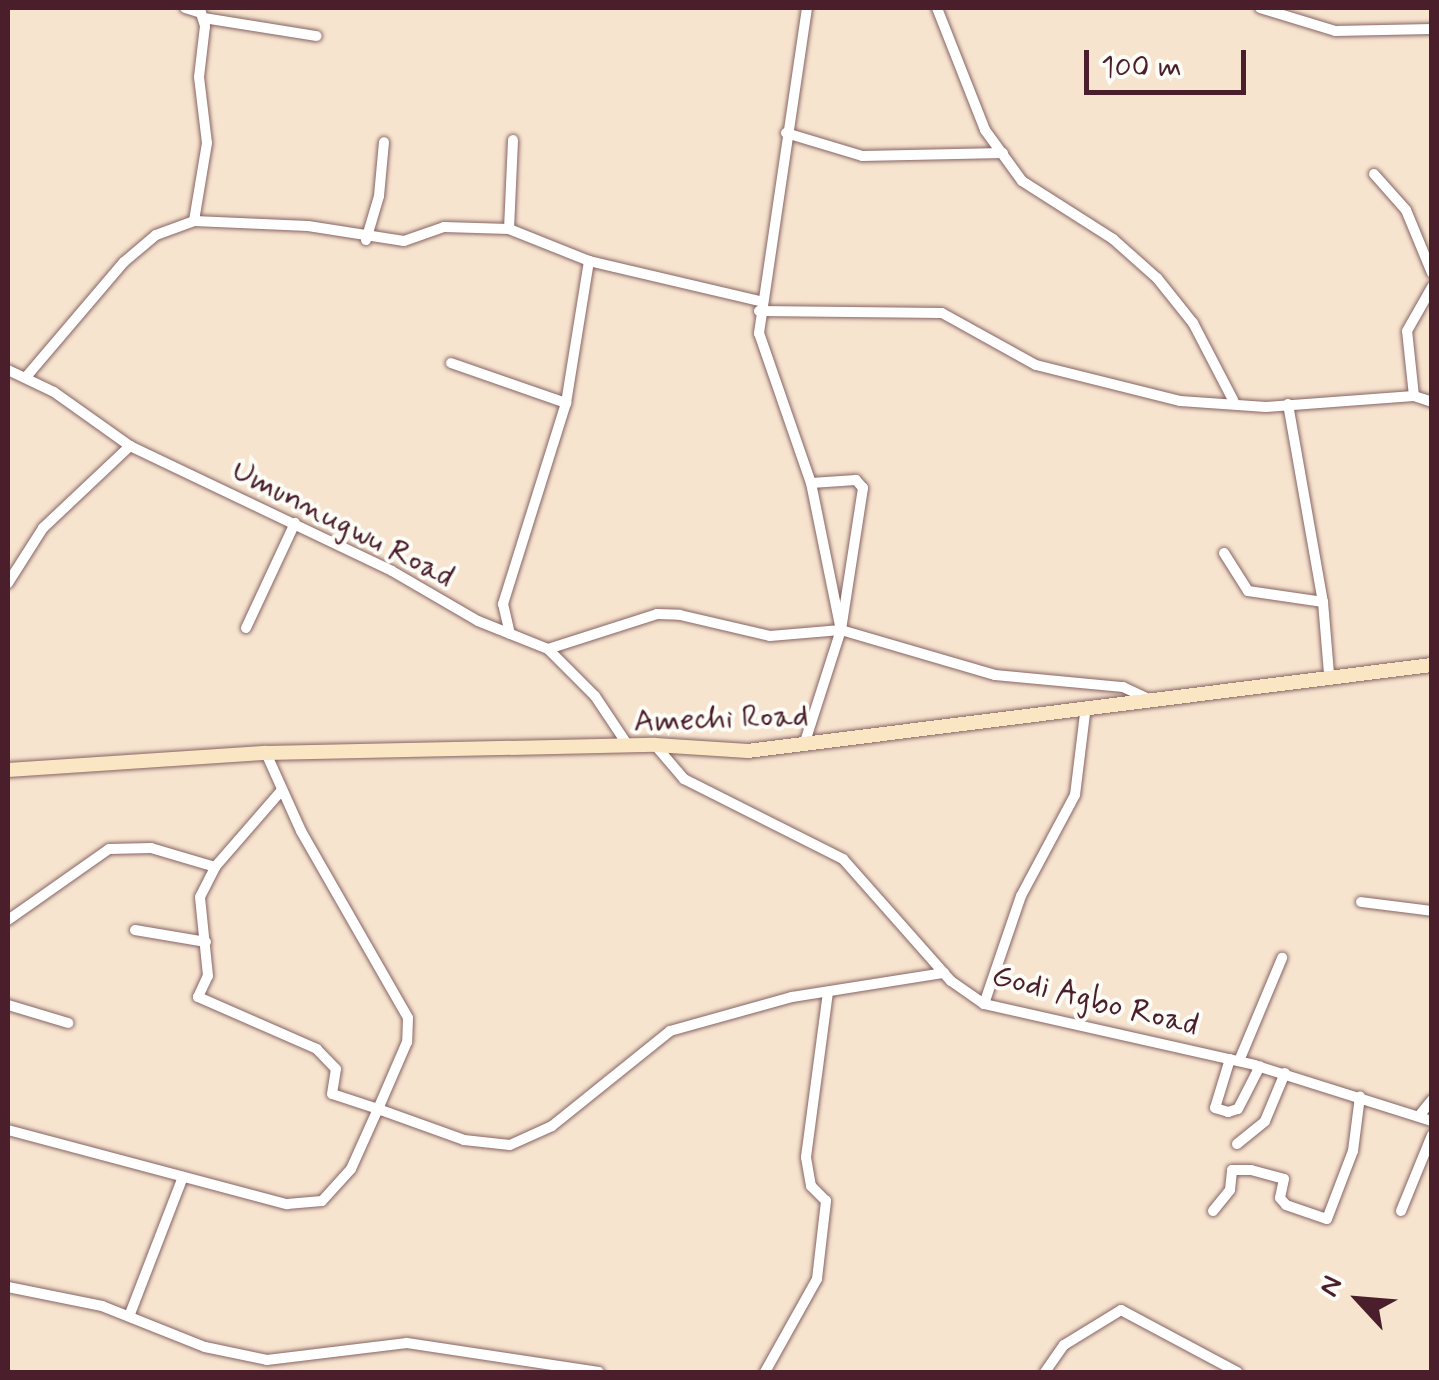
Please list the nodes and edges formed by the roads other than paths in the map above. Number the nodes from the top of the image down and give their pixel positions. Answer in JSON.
{"nodes":[{"id":1,"x":185,"y":8,"type":"edge"},
{"id":2,"x":807,"y":8,"type":"edge"},
{"id":3,"x":937,"y":8,"type":"edge"},
{"id":4,"x":1260,"y":8,"type":"edge"},
{"id":5,"x":204,"y":18,"type":"junction"},
{"id":6,"x":1432,"y":29,"type":"edge"},
{"id":7,"x":317,"y":36,"type":"dead end"},
{"id":8,"x":786,"y":133,"type":"junction"},
{"id":9,"x":513,"y":140,"type":"dead end"},
{"id":10,"x":384,"y":142,"type":"dead end"},
{"id":11,"x":1003,"y":154,"type":"junction"},
{"id":12,"x":1374,"y":174,"type":"dead end"},
{"id":13,"x":194,"y":222,"type":"junction"},
{"id":14,"x":508,"y":229,"type":"junction"},
{"id":15,"x":366,"y":240,"type":"junction"},
{"id":16,"x":589,"y":261,"type":"junction"},
{"id":17,"x":1432,"y":273,"type":"edge"},
{"id":18,"x":1432,"y":286,"type":"edge"},
{"id":19,"x":759,"y":306,"type":"junction"},
{"id":20,"x":451,"y":364,"type":"dead end"},
{"id":21,"x":8,"y":370,"type":"edge"},
{"id":22,"x":26,"y":378,"type":"junction"},
{"id":23,"x":1414,"y":396,"type":"junction"},
{"id":24,"x":1233,"y":400,"type":"junction"},
{"id":25,"x":1432,"y":402,"type":"edge"},
{"id":26,"x":566,"y":403,"type":"junction"},
{"id":27,"x":1288,"y":404,"type":"junction"},
{"id":28,"x":130,"y":446,"type":"junction"},
{"id":29,"x":811,"y":483,"type":"junction"},
{"id":30,"x":295,"y":523,"type":"junction"},
{"id":31,"x":1224,"y":552,"type":"dead end"},
{"id":32,"x":8,"y":584,"type":"edge"},
{"id":33,"x":1323,"y":602,"type":"junction"},
{"id":34,"x":246,"y":628,"type":"dead end"},
{"id":35,"x":841,"y":630,"type":"junction"},
{"id":36,"x":510,"y":634,"type":"junction"},
{"id":37,"x":548,"y":649,"type":"junction"},
{"id":38,"x":1432,"y":665,"type":"edge"},
{"id":39,"x":1328,"y":674,"type":"junction"},
{"id":40,"x":1154,"y":702,"type":"junction"},
{"id":41,"x":1086,"y":713,"type":"junction"},
{"id":42,"x":654,"y":745,"type":"junction"},
{"id":43,"x":804,"y":745,"type":"junction"},
{"id":44,"x":630,"y":749,"type":"junction"},
{"id":45,"x":266,"y":753,"type":"junction"},
{"id":46,"x":8,"y":770,"type":"edge"},
{"id":47,"x":281,"y":791,"type":"junction"},
{"id":48,"x":215,"y":868,"type":"junction"},
{"id":49,"x":1361,"y":902,"type":"dead end"},
{"id":50,"x":1432,"y":911,"type":"edge"},
{"id":51,"x":8,"y":920,"type":"edge"},
{"id":52,"x":135,"y":930,"type":"dead end"},
{"id":53,"x":206,"y":942,"type":"junction"},
{"id":54,"x":1282,"y":958,"type":"dead end"},
{"id":55,"x":944,"y":973,"type":"junction"},
{"id":56,"x":828,"y":992,"type":"junction"},
{"id":57,"x":984,"y":1004,"type":"junction"},
{"id":58,"x":8,"y":1005,"type":"edge"},
{"id":59,"x":68,"y":1023,"type":"dead end"},
{"id":60,"x":1235,"y":1060,"type":"junction"},
{"id":61,"x":1260,"y":1066,"type":"junction"},
{"id":62,"x":1285,"y":1073,"type":"junction"},
{"id":63,"x":1360,"y":1096,"type":"junction"},
{"id":64,"x":1432,"y":1100,"type":"edge"},
{"id":65,"x":378,"y":1109,"type":"junction"},
{"id":66,"x":1419,"y":1116,"type":"junction"},
{"id":67,"x":1432,"y":1120,"type":"edge"},
{"id":68,"x":8,"y":1130,"type":"edge"},
{"id":69,"x":1432,"y":1135,"type":"edge"},
{"id":70,"x":1237,"y":1144,"type":"dead end"},
{"id":71,"x":183,"y":1176,"type":"junction"},
{"id":72,"x":1213,"y":1211,"type":"dead end"},
{"id":73,"x":1401,"y":1212,"type":"dead end"},
{"id":74,"x":8,"y":1287,"type":"edge"},
{"id":75,"x":130,"y":1314,"type":"junction"},
{"id":76,"x":598,"y":1372,"type":"edge"},
{"id":77,"x":765,"y":1372,"type":"edge"},
{"id":78,"x":1045,"y":1372,"type":"edge"},
{"id":79,"x":1237,"y":1372,"type":"edge"}],
"edges":[{"from":1,"to":5,"type":"street"},
{"from":2,"to":8,"type":"street"},
{"from":3,"to":11,"type":"street"},
{"from":4,"to":6,"type":"street"},
{"from":5,"to":7,"type":"street"},
{"from":5,"to":13,"type":"street"},
{"from":8,"to":11,"type":"street"},
{"from":8,"to":19,"type":"street"},
{"from":9,"to":14,"type":"street"},
{"from":10,"to":15,"type":"street"},
{"from":11,"to":24,"type":"street"},
{"from":12,"to":17,"type":"street"},
{"from":13,"to":15,"type":"street"},
{"from":13,"to":22,"type":"street"},
{"from":14,"to":15,"type":"street"},
{"from":14,"to":16,"type":"street"},
{"from":16,"to":19,"type":"street"},
{"from":16,"to":26,"type":"street"},
{"from":18,"to":23,"type":"street"},
{"from":19,"to":24,"type":"street"},
{"from":19,"to":29,"type":"street"},
{"from":20,"to":26,"type":"street"},
{"from":21,"to":22,"type":"street","name":"Umunnugwu Road"},
{"from":22,"to":28,"type":"street","name":"Umunnugwu Road"},
{"from":23,"to":25,"type":"street"},
{"from":23,"to":27,"type":"street"},
{"from":24,"to":27,"type":"street"},
{"from":26,"to":36,"type":"street"},
{"from":27,"to":33,"type":"street"},
{"from":28,"to":30,"type":"street","name":"Umunnugwu Road"},
{"from":28,"to":32,"type":"street"},
{"from":29,"to":35,"type":"street"},
{"from":29,"to":35,"type":"street"},
{"from":30,"to":34,"type":"street"},
{"from":30,"to":36,"type":"street","name":"Umunnugwu Road"},
{"from":31,"to":33,"type":"street"},
{"from":33,"to":39,"type":"street"},
{"from":35,"to":37,"type":"street"},
{"from":35,"to":40,"type":"street"},
{"from":35,"to":43,"type":"street"},
{"from":36,"to":37,"type":"street","name":"Umunnugwu Road"},
{"from":37,"to":44,"type":"street","name":"Umunnugwu Road"},
{"from":38,"to":39,"type":"main road","name":"Amechi Road"},
{"from":39,"to":40,"type":"main road","name":"Amechi Road"},
{"from":40,"to":41,"type":"main road","name":"Amechi Road"},
{"from":41,"to":43,"type":"main road","name":"Amechi Road"},
{"from":41,"to":57,"type":"street"},
{"from":42,"to":43,"type":"main road","name":"Amechi Road"},
{"from":42,"to":44,"type":"main road","name":"Amechi Road"},
{"from":42,"to":55,"type":"street","name":"Godi Agbo Road"},
{"from":44,"to":45,"type":"main road","name":"Amechi Road"},
{"from":45,"to":46,"type":"main road","name":"Amechi Road"},
{"from":45,"to":47,"type":"street"},
{"from":47,"to":48,"type":"street"},
{"from":47,"to":65,"type":"street"},
{"from":48,"to":51,"type":"street"},
{"from":48,"to":53,"type":"street"},
{"from":49,"to":50,"type":"street"},
{"from":52,"to":53,"type":"street"},
{"from":53,"to":65,"type":"street"},
{"from":54,"to":60,"type":"street"},
{"from":55,"to":56,"type":"street"},
{"from":55,"to":57,"type":"street","name":"Godi Agbo Road"},
{"from":56,"to":65,"type":"street"},
{"from":56,"to":77,"type":"street"},
{"from":57,"to":60,"type":"street","name":"Godi Agbo Road"},
{"from":58,"to":59,"type":"street"},
{"from":60,"to":61,"type":"street","name":"Godi Agbo Road"},
{"from":60,"to":61,"type":"street"},
{"from":61,"to":62,"type":"street","name":"Godi Agbo Road"},
{"from":62,"to":63,"type":"street","name":"Godi Agbo Road"},
{"from":62,"to":70,"type":"street"},
{"from":63,"to":66,"type":"street","name":"Godi Agbo Road"},
{"from":63,"to":72,"type":"street"},
{"from":64,"to":66,"type":"street"},
{"from":65,"to":71,"type":"street"},
{"from":66,"to":67,"type":"street","name":"Godi Agbo Road"},
{"from":68,"to":71,"type":"street"},
{"from":69,"to":73,"type":"street"},
{"from":71,"to":75,"type":"street"},
{"from":74,"to":75,"type":"street"},
{"from":75,"to":76,"type":"street"},
{"from":78,"to":79,"type":"street"}]}
